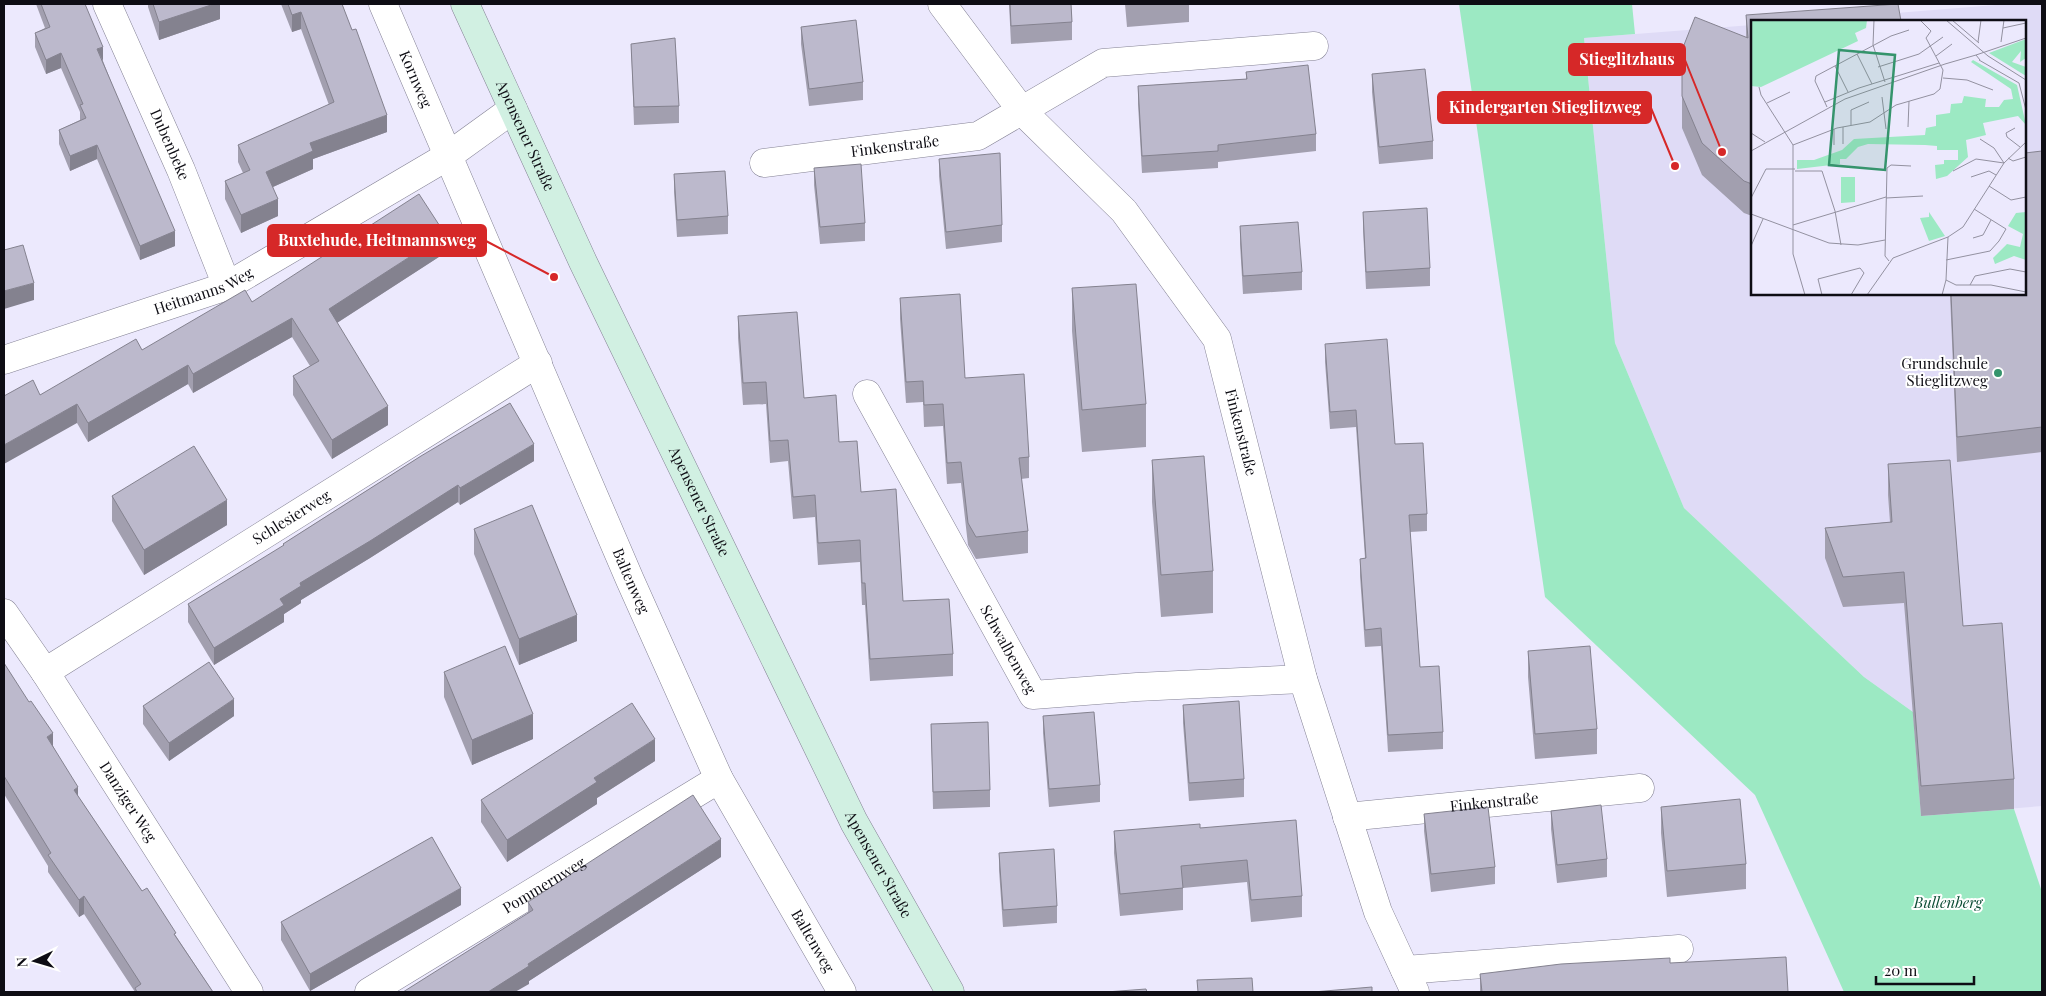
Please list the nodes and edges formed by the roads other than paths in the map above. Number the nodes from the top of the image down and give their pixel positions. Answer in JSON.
{"nodes":[{"id":1,"x":107,"y":4,"type":"edge"},
{"id":2,"x":383,"y":4,"type":"edge"},
{"id":3,"x":464,"y":4,"type":"edge"},
{"id":4,"x":942,"y":4,"type":"edge"},
{"id":5,"x":1314,"y":46,"type":"dead end"},
{"id":6,"x":513,"y":109,"type":"junction"},
{"id":7,"x":1022,"y":111,"type":"junction"},
{"id":8,"x":448,"y":156,"type":"junction"},
{"id":9,"x":764,"y":163,"type":"dead end"},
{"id":10,"x":227,"y":286,"type":"junction"},
{"id":11,"x":4,"y":360,"type":"edge"},
{"id":12,"x":538,"y":363,"type":"junction"},
{"id":13,"x":868,"y":394,"type":"dead end"},
{"id":14,"x":4,"y":614,"type":"edge"},
{"id":15,"x":45,"y":672,"type":"junction"},
{"id":16,"x":1303,"y":679,"type":"junction"},
{"id":17,"x":719,"y":778,"type":"junction"},
{"id":18,"x":1640,"y":788,"type":"dead end"},
{"id":19,"x":1347,"y":817,"type":"junction"},
{"id":20,"x":1679,"y":949,"type":"dead end"},
{"id":21,"x":1410,"y":981,"type":"edge"},
{"id":22,"x":249,"y":992,"type":"edge"},
{"id":23,"x":369,"y":992,"type":"edge"},
{"id":24,"x":842,"y":992,"type":"edge"},
{"id":25,"x":950,"y":992,"type":"edge"}],
"edges":[{"from":1,"to":10,"type":"street","name":"Dubenbeke"},
{"from":2,"to":8,"type":"street","name":"Kornweg"},
{"from":3,"to":6,"type":"main road","name":"Apensener Straße"},
{"from":4,"to":7,"type":"street","name":"Finkenstraße"},
{"from":5,"to":7,"type":"street","name":"Finkenstraße"},
{"from":6,"to":8,"type":"street","name":"Heitmanns Weg"},
{"from":6,"to":25,"type":"main road","name":"Apensener Straße"},
{"from":7,"to":9,"type":"street","name":"Finkenstraße"},
{"from":7,"to":16,"type":"street","name":"Finkenstraße"},
{"from":8,"to":10,"type":"street","name":"Heitmanns Weg"},
{"from":8,"to":12,"type":"street","name":"Baltenweg"},
{"from":10,"to":11,"type":"street","name":"Heitmanns Weg"},
{"from":12,"to":15,"type":"street","name":"Schlesierweg"},
{"from":12,"to":17,"type":"street","name":"Baltenweg"},
{"from":13,"to":16,"type":"street","name":"Schwalbenweg"},
{"from":14,"to":15,"type":"street","name":"Danziger Weg"},
{"from":15,"to":22,"type":"street","name":"Danziger Weg"},
{"from":16,"to":19,"type":"street","name":"Finkenstraße"},
{"from":17,"to":23,"type":"street","name":"Pommernweg"},
{"from":17,"to":24,"type":"street","name":"Baltenweg"},
{"from":18,"to":19,"type":"street","name":"Finkenstraße"},
{"from":19,"to":21,"type":"street","name":"Finkenstraße"},
{"from":20,"to":21,"type":"street","name":"Finkenstraße"}]}
